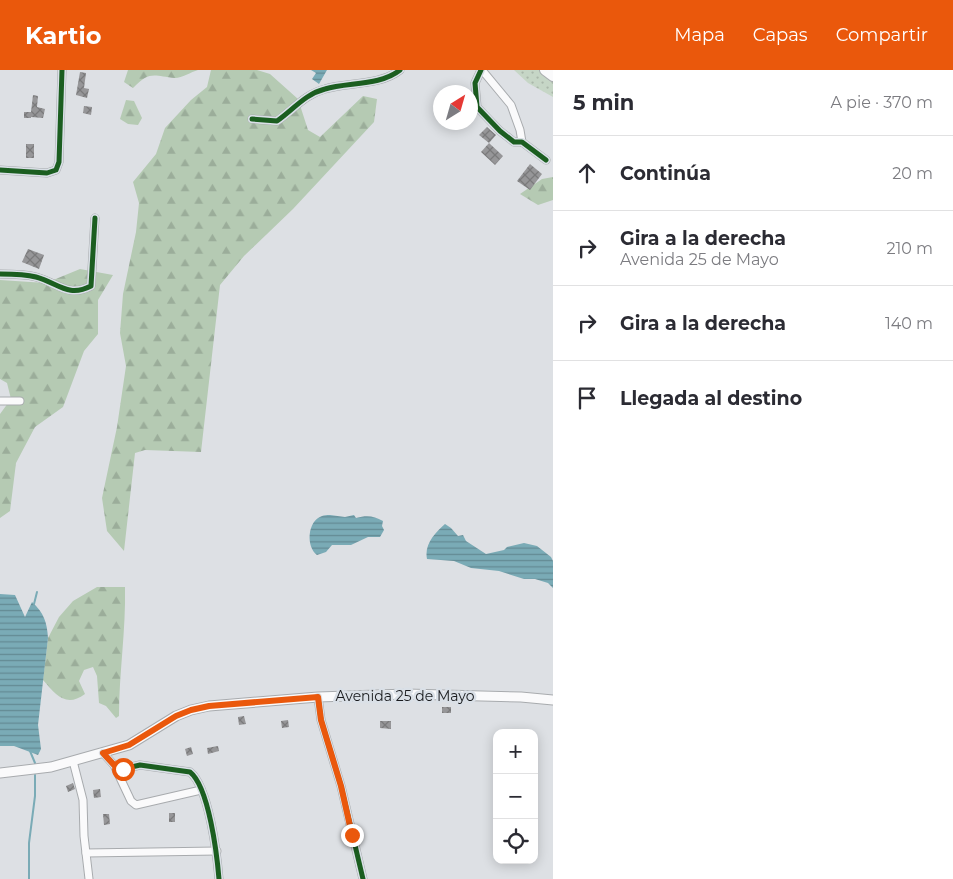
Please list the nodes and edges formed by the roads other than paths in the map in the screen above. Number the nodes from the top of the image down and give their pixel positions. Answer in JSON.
{"nodes":[{"id":1,"x":62,"y":70,"type":"edge"},
{"id":2,"x":400,"y":70,"type":"edge"},
{"id":3,"x":482,"y":70,"type":"edge"},
{"id":4,"x":545,"y":70,"type":"edge"},
{"id":5,"x":553,"y":76,"type":"edge"},
{"id":6,"x":252,"y":119,"type":"dead end"},
{"id":7,"x":522,"y":142,"type":"junction"},
{"id":8,"x":546,"y":160,"type":"dead end"},
{"id":9,"x":0,"y":170,"type":"edge"},
{"id":10,"x":95,"y":218,"type":"dead end"},
{"id":11,"x":0,"y":274,"type":"edge"},
{"id":12,"x":0,"y":401,"type":"edge"},
{"id":13,"x":20,"y":402,"type":"dead end"},
{"id":14,"x":318,"y":697,"type":"junction"},
{"id":15,"x":553,"y":700,"type":"edge"},
{"id":16,"x":103,"y":753,"type":"junction"},
{"id":17,"x":73,"y":761,"type":"junction"},
{"id":18,"x":114,"y":765,"type":"junction"},
{"id":19,"x":0,"y":773,"type":"edge"},
{"id":20,"x":201,"y":790,"type":"junction"},
{"id":21,"x":217,"y":852,"type":"junction"},
{"id":22,"x":86,"y":853,"type":"junction"},
{"id":23,"x":89,"y":879,"type":"edge"},
{"id":24,"x":219,"y":879,"type":"edge"},
{"id":25,"x":363,"y":879,"type":"edge"}],
"edges":[{"from":1,"to":9,"type":"street"},
{"from":2,"to":6,"type":"street"},
{"from":3,"to":7,"type":"street"},
{"from":3,"to":7,"type":"street"},
{"from":4,"to":5,"type":"highway"},
{"from":7,"to":8,"type":"street"},
{"from":10,"to":11,"type":"street"},
{"from":12,"to":13,"type":"street"},
{"from":14,"to":15,"type":"main road","name":"Avenida 25 de Mayo"},
{"from":14,"to":16,"type":"main road","name":"Avenida 25 de Mayo"},
{"from":14,"to":25,"type":"street"},
{"from":16,"to":17,"type":"main road","name":"Avenida 25 de Mayo"},
{"from":16,"to":18,"type":"street"},
{"from":17,"to":19,"type":"main road","name":"Avenida 25 de Mayo"},
{"from":17,"to":22,"type":"street"},
{"from":18,"to":20,"type":"street"},
{"from":18,"to":20,"type":"street"},
{"from":20,"to":21,"type":"street"},
{"from":21,"to":22,"type":"street"},
{"from":21,"to":24,"type":"street"},
{"from":22,"to":23,"type":"street"}]}
